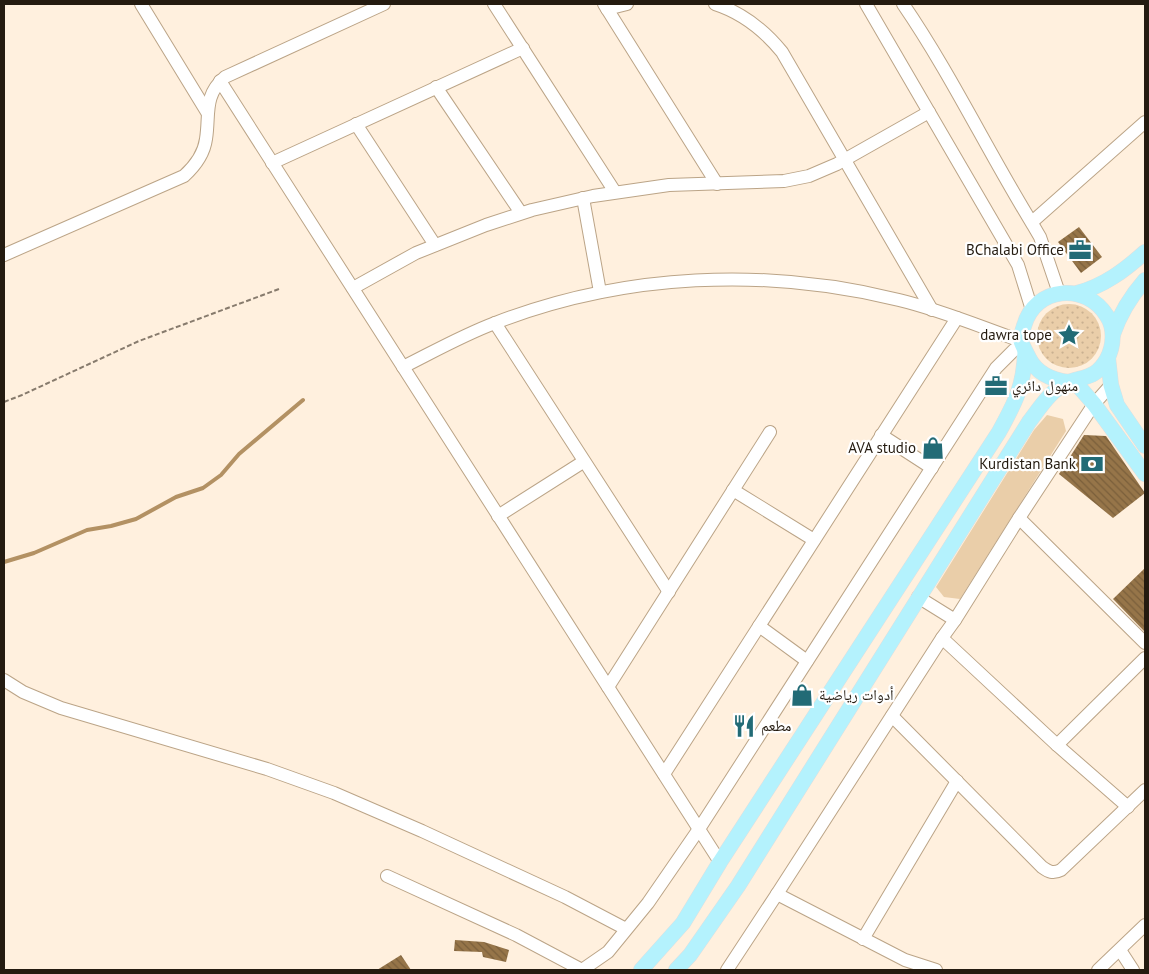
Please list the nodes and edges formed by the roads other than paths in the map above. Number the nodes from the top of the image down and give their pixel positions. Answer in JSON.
{"nodes":[{"id":1,"x":141,"y":4,"type":"edge"},
{"id":2,"x":384,"y":4,"type":"edge"},
{"id":3,"x":494,"y":4,"type":"edge"},
{"id":4,"x":627,"y":4,"type":"edge"},
{"id":5,"x":715,"y":4,"type":"edge"},
{"id":6,"x":866,"y":4,"type":"edge"},
{"id":7,"x":903,"y":4,"type":"edge"},
{"id":8,"x":606,"y":6,"type":"edge"},
{"id":9,"x":522,"y":48,"type":"junction"},
{"id":10,"x":220,"y":82,"type":"junction"},
{"id":11,"x":436,"y":87,"type":"junction"},
{"id":12,"x":207,"y":112,"type":"junction"},
{"id":13,"x":929,"y":112,"type":"junction"},
{"id":14,"x":1145,"y":122,"type":"edge"},
{"id":15,"x":356,"y":124,"type":"junction"},
{"id":16,"x":845,"y":160,"type":"junction"},
{"id":17,"x":272,"y":162,"type":"junction"},
{"id":18,"x":717,"y":184,"type":"junction"},
{"id":19,"x":616,"y":192,"type":"junction"},
{"id":20,"x":583,"y":198,"type":"junction"},
{"id":21,"x":521,"y":213,"type":"junction"},
{"id":22,"x":1032,"y":222,"type":"junction"},
{"id":23,"x":435,"y":245,"type":"junction"},
{"id":24,"x":1145,"y":252,"type":"edge"},
{"id":25,"x":4,"y":255,"type":"edge"},
{"id":26,"x":1145,"y":280,"type":"edge"},
{"id":27,"x":352,"y":288,"type":"junction"},
{"id":28,"x":600,"y":292,"type":"junction"},
{"id":29,"x":1059,"y":293,"type":"junction"},
{"id":30,"x":1077,"y":293,"type":"junction"},
{"id":31,"x":932,"y":310,"type":"junction"},
{"id":32,"x":1032,"y":310,"type":"junction"},
{"id":33,"x":957,"y":318,"type":"junction"},
{"id":34,"x":495,"y":323,"type":"junction"},
{"id":35,"x":1113,"y":334,"type":"junction"},
{"id":36,"x":1023,"y":346,"type":"junction"},
{"id":37,"x":1108,"y":358,"type":"junction"},
{"id":38,"x":404,"y":368,"type":"junction"},
{"id":39,"x":1072,"y":382,"type":"junction"},
{"id":40,"x":1110,"y":386,"type":"junction"},
{"id":41,"x":1094,"y":404,"type":"junction"},
{"id":42,"x":770,"y":432,"type":"dead end"},
{"id":43,"x":882,"y":435,"type":"junction"},
{"id":44,"x":1145,"y":446,"type":"edge"},
{"id":45,"x":583,"y":462,"type":"junction"},
{"id":46,"x":932,"y":468,"type":"junction"},
{"id":47,"x":1145,"y":474,"type":"edge"},
{"id":48,"x":733,"y":490,"type":"junction"},
{"id":49,"x":498,"y":516,"type":"junction"},
{"id":50,"x":1019,"y":518,"type":"junction"},
{"id":51,"x":814,"y":540,"type":"junction"},
{"id":52,"x":669,"y":592,"type":"junction"},
{"id":53,"x":918,"y":597,"type":"junction"},
{"id":54,"x":955,"y":620,"type":"junction"},
{"id":55,"x":759,"y":626,"type":"junction"},
{"id":56,"x":942,"y":638,"type":"junction"},
{"id":57,"x":1145,"y":643,"type":"edge"},
{"id":58,"x":1145,"y":658,"type":"edge"},
{"id":59,"x":808,"y":661,"type":"junction"},
{"id":60,"x":4,"y":680,"type":"edge"},
{"id":61,"x":608,"y":687,"type":"junction"},
{"id":62,"x":892,"y":716,"type":"junction"},
{"id":63,"x":1056,"y":745,"type":"junction"},
{"id":64,"x":664,"y":774,"type":"junction"},
{"id":65,"x":957,"y":781,"type":"junction"},
{"id":66,"x":1145,"y":790,"type":"edge"},
{"id":67,"x":1128,"y":807,"type":"junction"},
{"id":68,"x":699,"y":829,"type":"junction"},
{"id":69,"x":720,"y":862,"type":"junction"},
{"id":70,"x":387,"y":876,"type":"dead end"},
{"id":71,"x":778,"y":894,"type":"junction"},
{"id":72,"x":1145,"y":925,"type":"edge"},
{"id":73,"x":626,"y":929,"type":"junction"},
{"id":74,"x":863,"y":939,"type":"junction"},
{"id":75,"x":1120,"y":950,"type":"junction"},
{"id":76,"x":904,"y":965,"type":"edge"},
{"id":77,"x":582,"y":970,"type":"edge"},
{"id":78,"x":641,"y":970,"type":"edge"},
{"id":79,"x":676,"y":970,"type":"edge"},
{"id":80,"x":727,"y":970,"type":"edge"},
{"id":81,"x":936,"y":970,"type":"edge"},
{"id":82,"x":1098,"y":970,"type":"edge"},
{"id":83,"x":1133,"y":970,"type":"edge"}],
"edges":[{"from":1,"to":12,"type":"street"},
{"from":2,"to":10,"type":"street"},
{"from":3,"to":9,"type":"street"},
{"from":4,"to":8,"type":"street"},
{"from":5,"to":16,"type":"street"},
{"from":6,"to":13,"type":"street"},
{"from":7,"to":22,"type":"street"},
{"from":8,"to":18,"type":"street"},
{"from":9,"to":11,"type":"street"},
{"from":9,"to":19,"type":"street"},
{"from":10,"to":12,"type":"street"},
{"from":10,"to":17,"type":"street"},
{"from":11,"to":15,"type":"street"},
{"from":11,"to":21,"type":"street"},
{"from":12,"to":25,"type":"street"},
{"from":13,"to":16,"type":"street"},
{"from":13,"to":32,"type":"street"},
{"from":14,"to":22,"type":"street"},
{"from":15,"to":17,"type":"street"},
{"from":15,"to":23,"type":"street"},
{"from":16,"to":18,"type":"street"},
{"from":16,"to":31,"type":"street"},
{"from":17,"to":27,"type":"street"},
{"from":18,"to":19,"type":"street"},
{"from":19,"to":20,"type":"street"},
{"from":20,"to":21,"type":"street"},
{"from":20,"to":28,"type":"street"},
{"from":21,"to":23,"type":"street"},
{"from":22,"to":29,"type":"street"},
{"from":23,"to":27,"type":"street"},
{"from":24,"to":30,"type":"main road"},
{"from":26,"to":35,"type":"main road"},
{"from":27,"to":38,"type":"street"},
{"from":28,"to":31,"type":"street"},
{"from":28,"to":34,"type":"street"},
{"from":29,"to":30,"type":"main road"},
{"from":29,"to":32,"type":"main road"},
{"from":30,"to":35,"type":"main road"},
{"from":31,"to":33,"type":"street"},
{"from":32,"to":36,"type":"main road"},
{"from":33,"to":36,"type":"street"},
{"from":33,"to":43,"type":"street"},
{"from":34,"to":38,"type":"street"},
{"from":34,"to":45,"type":"street"},
{"from":35,"to":37,"type":"main road"},
{"from":36,"to":39,"type":"main road"},
{"from":36,"to":46,"type":"street"},
{"from":36,"to":69,"type":"main road"},
{"from":37,"to":39,"type":"main road"},
{"from":37,"to":40,"type":"main road"},
{"from":38,"to":49,"type":"street"},
{"from":39,"to":41,"type":"main road"},
{"from":39,"to":53,"type":"main road"},
{"from":40,"to":41,"type":"street"},
{"from":40,"to":44,"type":"main road"},
{"from":41,"to":47,"type":"main road"},
{"from":41,"to":50,"type":"street"},
{"from":42,"to":48,"type":"street"},
{"from":43,"to":46,"type":"street"},
{"from":43,"to":51,"type":"street"},
{"from":45,"to":49,"type":"street"},
{"from":45,"to":52,"type":"street"},
{"from":46,"to":59,"type":"street"},
{"from":48,"to":51,"type":"street"},
{"from":48,"to":52,"type":"street"},
{"from":49,"to":61,"type":"street"},
{"from":50,"to":54,"type":"street"},
{"from":50,"to":57,"type":"street"},
{"from":51,"to":55,"type":"street"},
{"from":52,"to":61,"type":"street"},
{"from":53,"to":54,"type":"street"},
{"from":53,"to":79,"type":"main road"},
{"from":54,"to":56,"type":"street"},
{"from":55,"to":59,"type":"street"},
{"from":55,"to":64,"type":"street"},
{"from":56,"to":62,"type":"street"},
{"from":56,"to":63,"type":"street"},
{"from":58,"to":63,"type":"street"},
{"from":59,"to":68,"type":"street"},
{"from":60,"to":73,"type":"street"},
{"from":61,"to":64,"type":"street"},
{"from":62,"to":65,"type":"street"},
{"from":62,"to":71,"type":"street"},
{"from":63,"to":67,"type":"street"},
{"from":64,"to":68,"type":"street"},
{"from":65,"to":67,"type":"street"},
{"from":65,"to":74,"type":"street"},
{"from":66,"to":67,"type":"street"},
{"from":68,"to":69,"type":"street"},
{"from":68,"to":73,"type":"street"},
{"from":69,"to":78,"type":"main road"},
{"from":70,"to":77,"type":"street"},
{"from":71,"to":74,"type":"street"},
{"from":71,"to":80,"type":"street"},
{"from":72,"to":75,"type":"street"},
{"from":73,"to":77,"type":"street"},
{"from":74,"to":76,"type":"street"},
{"from":75,"to":82,"type":"street"},
{"from":75,"to":83,"type":"street"},
{"from":76,"to":81,"type":"street"}]}
